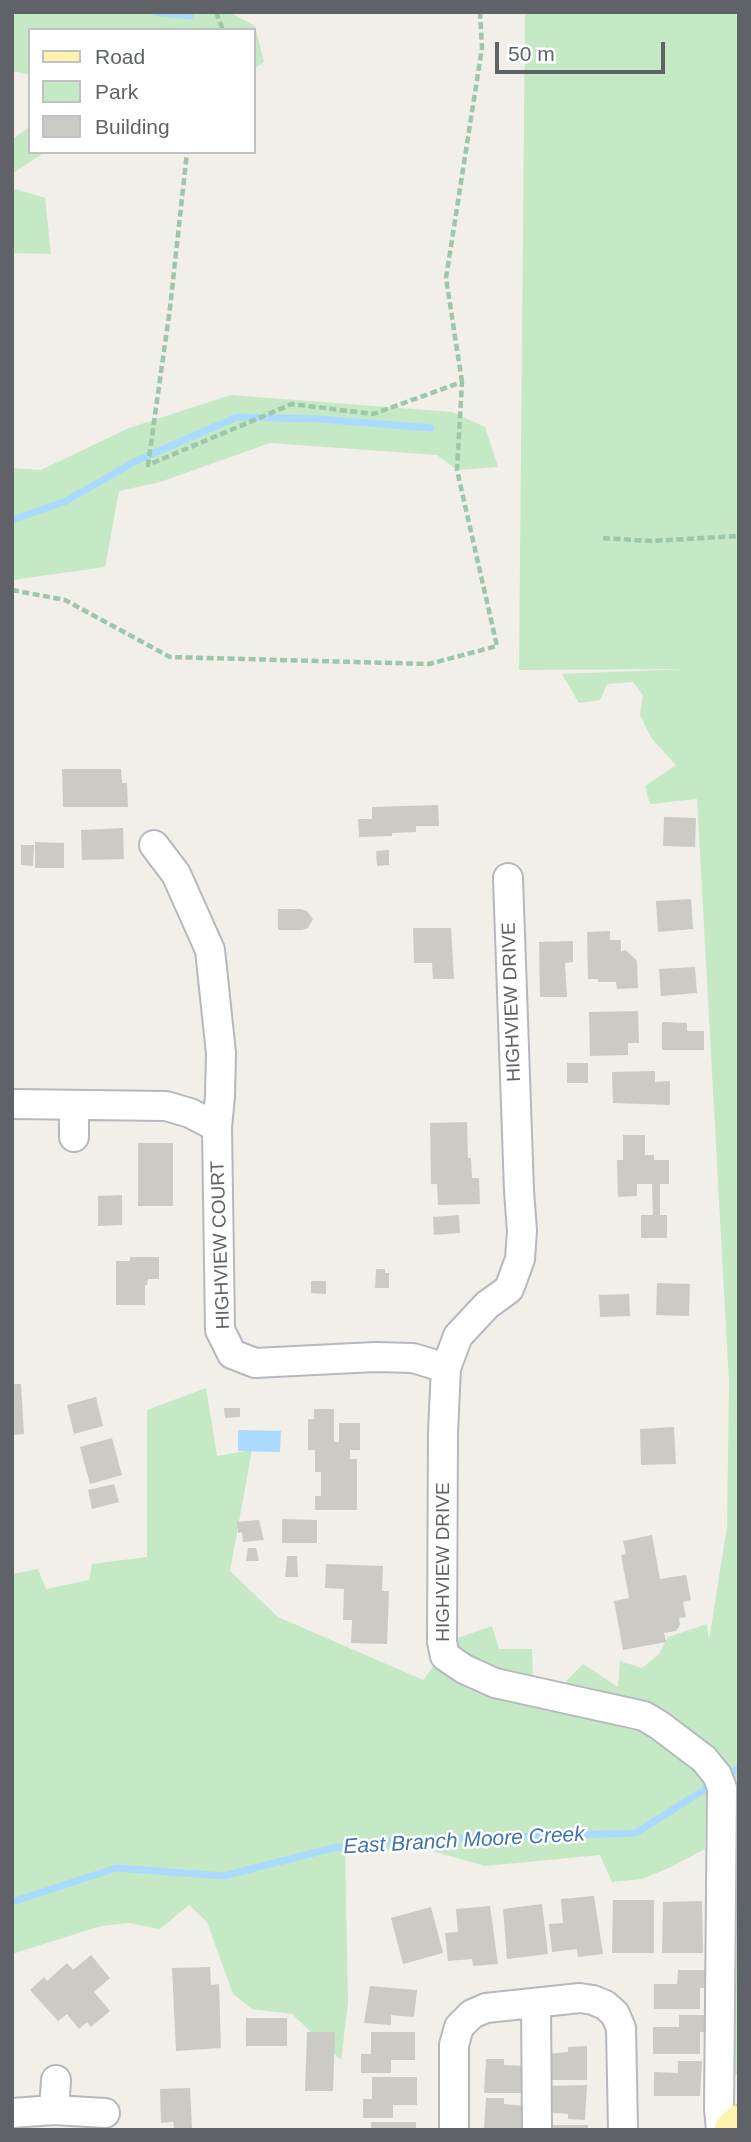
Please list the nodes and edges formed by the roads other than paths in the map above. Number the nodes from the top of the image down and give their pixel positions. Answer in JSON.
{"nodes":[{"id":1,"x":155,"y":845,"type":"dead end"},
{"id":2,"x":508,"y":878,"type":"dead end"},
{"id":3,"x":12,"y":1104,"type":"edge"},
{"id":4,"x":74,"y":1105,"type":"junction"},
{"id":5,"x":217,"y":1127,"type":"junction"},
{"id":6,"x":74,"y":1138,"type":"dead end"},
{"id":7,"x":446,"y":1368,"type":"junction"},
{"id":8,"x":536,"y":2003,"type":"junction"},
{"id":9,"x":56,"y":2080,"type":"dead end"},
{"id":10,"x":54,"y":2110,"type":"junction"},
{"id":11,"x":12,"y":2113,"type":"edge"},
{"id":12,"x":104,"y":2113,"type":"dead end"},
{"id":13,"x":739,"y":2123,"type":"edge"},
{"id":14,"x":454,"y":2130,"type":"edge"},
{"id":15,"x":537,"y":2130,"type":"edge"},
{"id":16,"x":623,"y":2130,"type":"edge"},
{"id":17,"x":722,"y":2130,"type":"edge"},
{"id":18,"x":732,"y":2130,"type":"edge"}],
"edges":[{"from":1,"to":5,"type":"street","name":"HIGHVIEW COURT"},
{"from":2,"to":7,"type":"street","name":"HIGHVIEW DRIVE"},
{"from":3,"to":4,"type":"street"},
{"from":4,"to":5,"type":"street"},
{"from":4,"to":6,"type":"street"},
{"from":5,"to":7,"type":"street","name":"HIGHVIEW COURT"},
{"from":7,"to":17,"type":"street","name":"HIGHVIEW DRIVE"},
{"from":8,"to":14,"type":"street"},
{"from":8,"to":15,"type":"street"},
{"from":8,"to":16,"type":"street"},
{"from":9,"to":10,"type":"street"},
{"from":10,"to":11,"type":"street"},
{"from":10,"to":12,"type":"street"},
{"from":13,"to":18,"type":"main road"}]}
